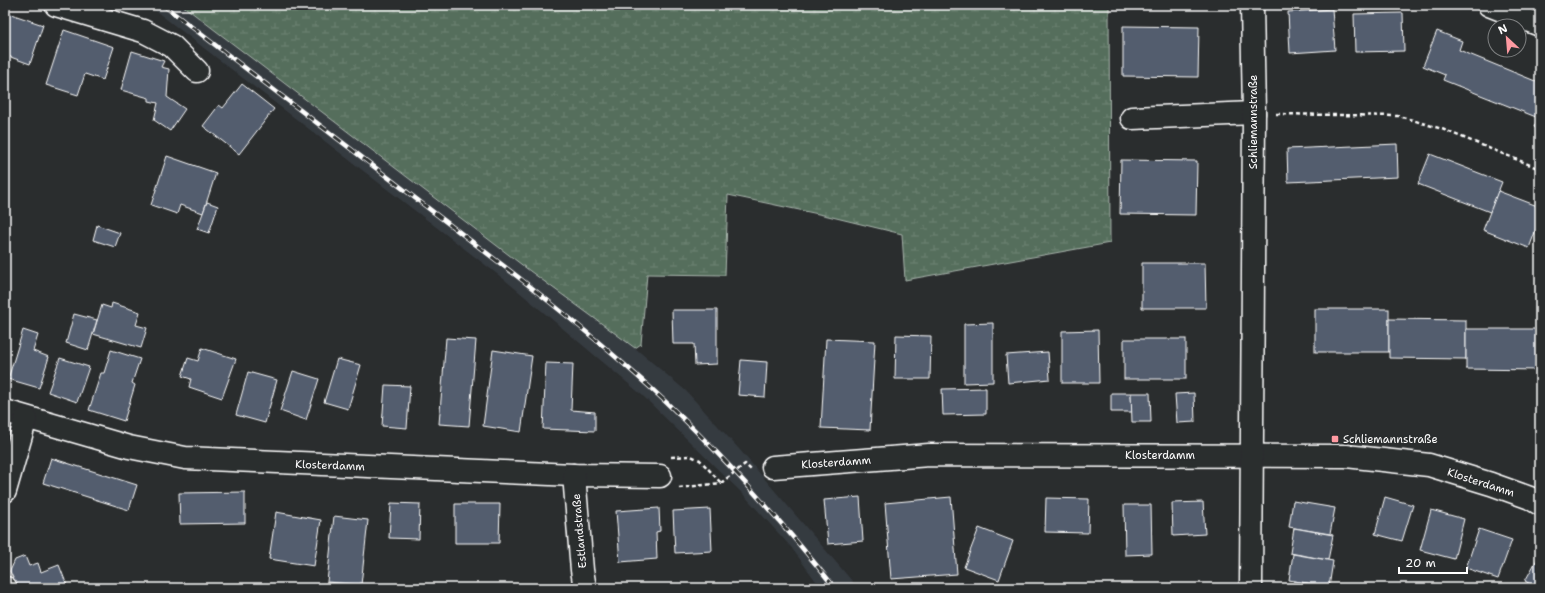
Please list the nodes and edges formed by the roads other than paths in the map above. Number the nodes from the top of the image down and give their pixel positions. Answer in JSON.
{"nodes":[{"id":1,"x":56,"y":5,"type":"edge"},
{"id":2,"x":1252,"y":5,"type":"edge"},
{"id":3,"x":1489,"y":5,"type":"edge"},
{"id":4,"x":1540,"y":25,"type":"edge"},
{"id":5,"x":197,"y":71,"type":"dead end"},
{"id":6,"x":1254,"y":113,"type":"junction"},
{"id":7,"x":1132,"y":118,"type":"dead end"},
{"id":8,"x":5,"y":411,"type":"edge"},
{"id":9,"x":26,"y":418,"type":"junction"},
{"id":10,"x":1251,"y":455,"type":"junction"},
{"id":11,"x":764,"y":470,"type":"road end"},
{"id":12,"x":668,"y":473,"type":"road end"},
{"id":13,"x":574,"y":475,"type":"junction"},
{"id":14,"x":5,"y":491,"type":"edge"},
{"id":15,"x":1540,"y":504,"type":"edge"},
{"id":16,"x":585,"y":588,"type":"edge"},
{"id":17,"x":1251,"y":588,"type":"edge"}],
"edges":[{"from":1,"to":5,"type":"street"},
{"from":2,"to":6,"type":"street","name":"Schliemannstraße"},
{"from":3,"to":4,"type":"street"},
{"from":6,"to":7,"type":"street"},
{"from":6,"to":10,"type":"street","name":"Schliemannstraße"},
{"from":8,"to":9,"type":"street","name":"Klosterdamm"},
{"from":9,"to":13,"type":"street","name":"Klosterdamm"},
{"from":9,"to":14,"type":"street"},
{"from":10,"to":11,"type":"street","name":"Klosterdamm"},
{"from":10,"to":15,"type":"street","name":"Klosterdamm"},
{"from":10,"to":17,"type":"street","name":"Schliemannstraße"},
{"from":12,"to":13,"type":"street","name":"Klosterdamm"},
{"from":13,"to":16,"type":"street","name":"Estlandstraße"}]}
